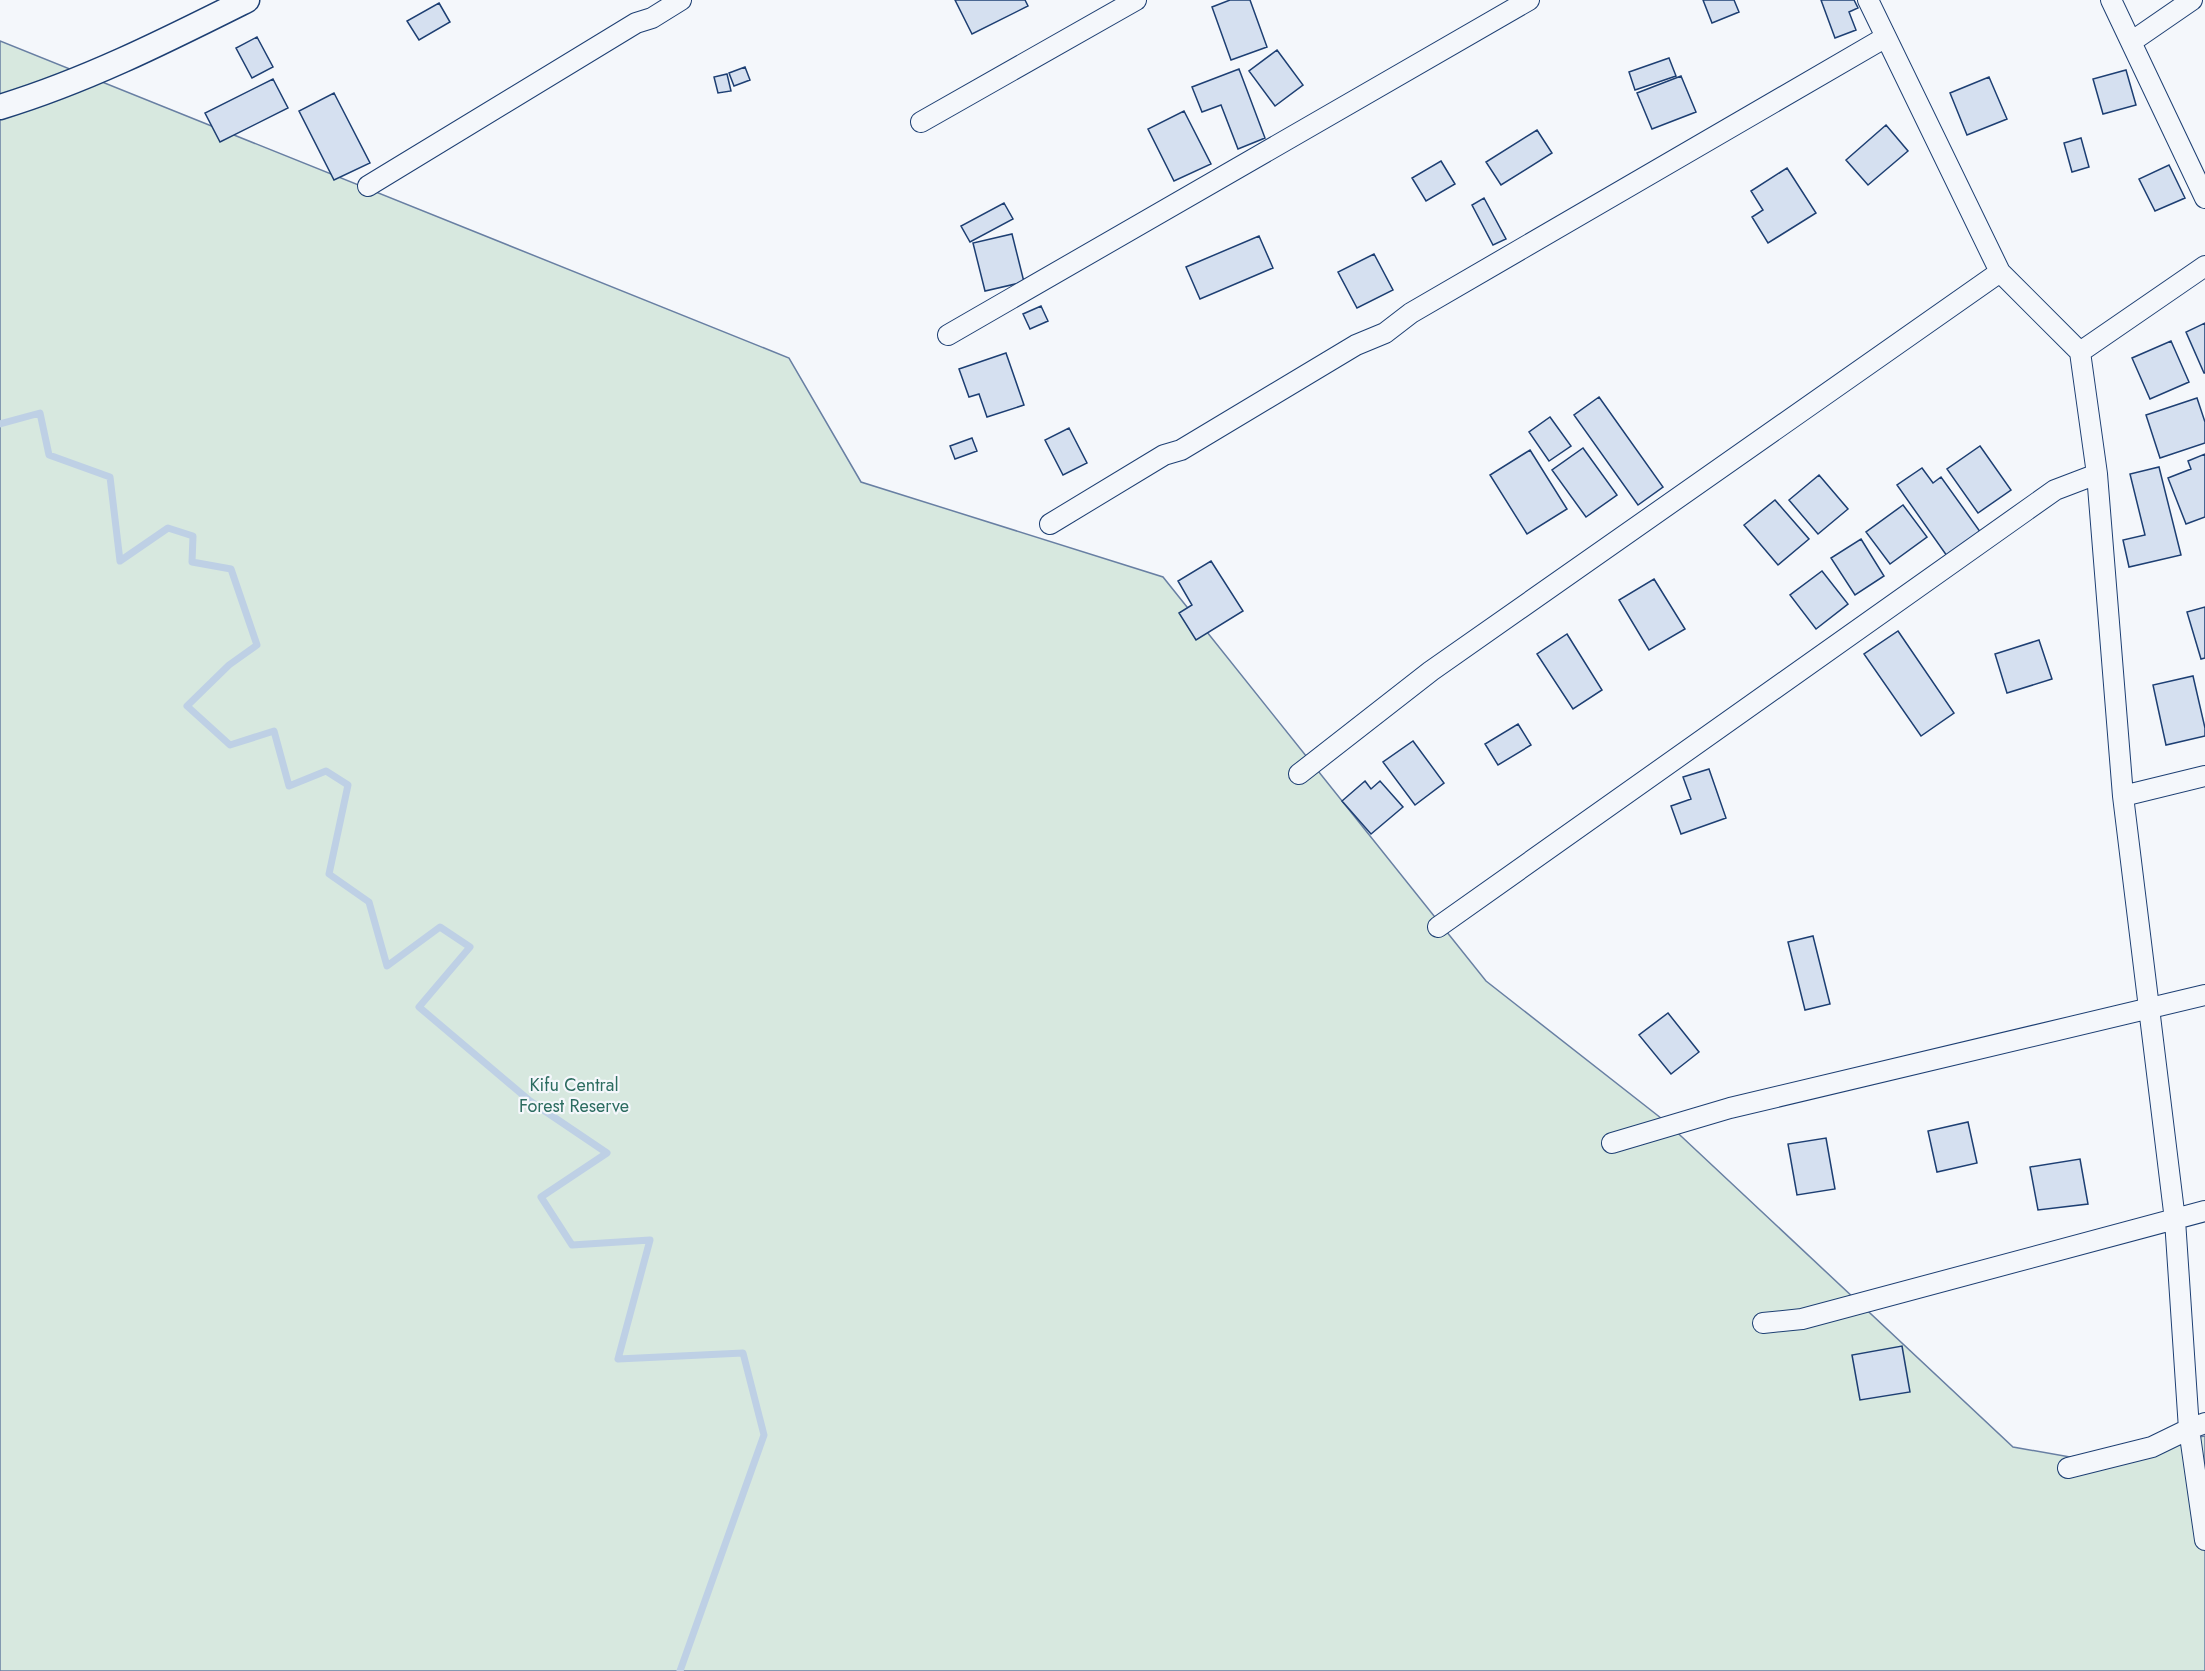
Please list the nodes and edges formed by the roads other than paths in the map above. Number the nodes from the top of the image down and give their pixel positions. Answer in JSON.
{"nodes":[{"id":1,"x":247,"y":0,"type":"edge"},
{"id":2,"x":681,"y":0,"type":"edge"},
{"id":3,"x":1136,"y":0,"type":"edge"},
{"id":4,"x":1530,"y":0,"type":"edge"},
{"id":5,"x":1868,"y":0,"type":"edge"},
{"id":6,"x":2111,"y":0,"type":"edge"},
{"id":7,"x":2193,"y":0,"type":"edge"},
{"id":8,"x":1886,"y":37,"type":"junction"},
{"id":9,"x":2131,"y":42,"type":"junction"},
{"id":10,"x":0,"y":107,"type":"edge"},
{"id":11,"x":921,"y":122,"type":"dead end"},
{"id":12,"x":368,"y":186,"type":"dead end"},
{"id":13,"x":2205,"y":198,"type":"edge"},
{"id":14,"x":2205,"y":266,"type":"edge"},
{"id":15,"x":2000,"y":272,"type":"junction"},
{"id":16,"x":948,"y":335,"type":"dead end"},
{"id":17,"x":2080,"y":352,"type":"junction"},
{"id":18,"x":2097,"y":474,"type":"junction"},
{"id":19,"x":1050,"y":524,"type":"dead end"},
{"id":20,"x":1299,"y":774,"type":"dead end"},
{"id":21,"x":2205,"y":776,"type":"edge"},
{"id":22,"x":2123,"y":796,"type":"junction"},
{"id":23,"x":1438,"y":927,"type":"dead end"},
{"id":24,"x":2205,"y":995,"type":"edge"},
{"id":25,"x":2151,"y":1008,"type":"junction"},
{"id":26,"x":1612,"y":1143,"type":"dead end"},
{"id":27,"x":2205,"y":1211,"type":"edge"},
{"id":28,"x":2175,"y":1220,"type":"junction"},
{"id":29,"x":1763,"y":1323,"type":"dead end"},
{"id":30,"x":2197,"y":1426,"type":"edge"},
{"id":31,"x":2068,"y":1468,"type":"dead end"},
{"id":32,"x":2205,"y":1540,"type":"edge"}],
"edges":[{"from":1,"to":10,"type":"street"},
{"from":2,"to":12,"type":"street"},
{"from":3,"to":11,"type":"street"},
{"from":4,"to":16,"type":"street"},
{"from":5,"to":8,"type":"street"},
{"from":6,"to":9,"type":"street"},
{"from":7,"to":9,"type":"street"},
{"from":8,"to":15,"type":"street"},
{"from":8,"to":19,"type":"street"},
{"from":9,"to":13,"type":"street"},
{"from":14,"to":17,"type":"street"},
{"from":15,"to":17,"type":"street"},
{"from":15,"to":20,"type":"street"},
{"from":17,"to":18,"type":"street"},
{"from":18,"to":22,"type":"street"},
{"from":18,"to":23,"type":"street"},
{"from":21,"to":22,"type":"street"},
{"from":22,"to":25,"type":"street"},
{"from":24,"to":25,"type":"street"},
{"from":25,"to":26,"type":"street"},
{"from":25,"to":28,"type":"street"},
{"from":27,"to":28,"type":"street"},
{"from":28,"to":29,"type":"street"},
{"from":28,"to":30,"type":"street"},
{"from":30,"to":31,"type":"street"},
{"from":30,"to":32,"type":"street"}]}
